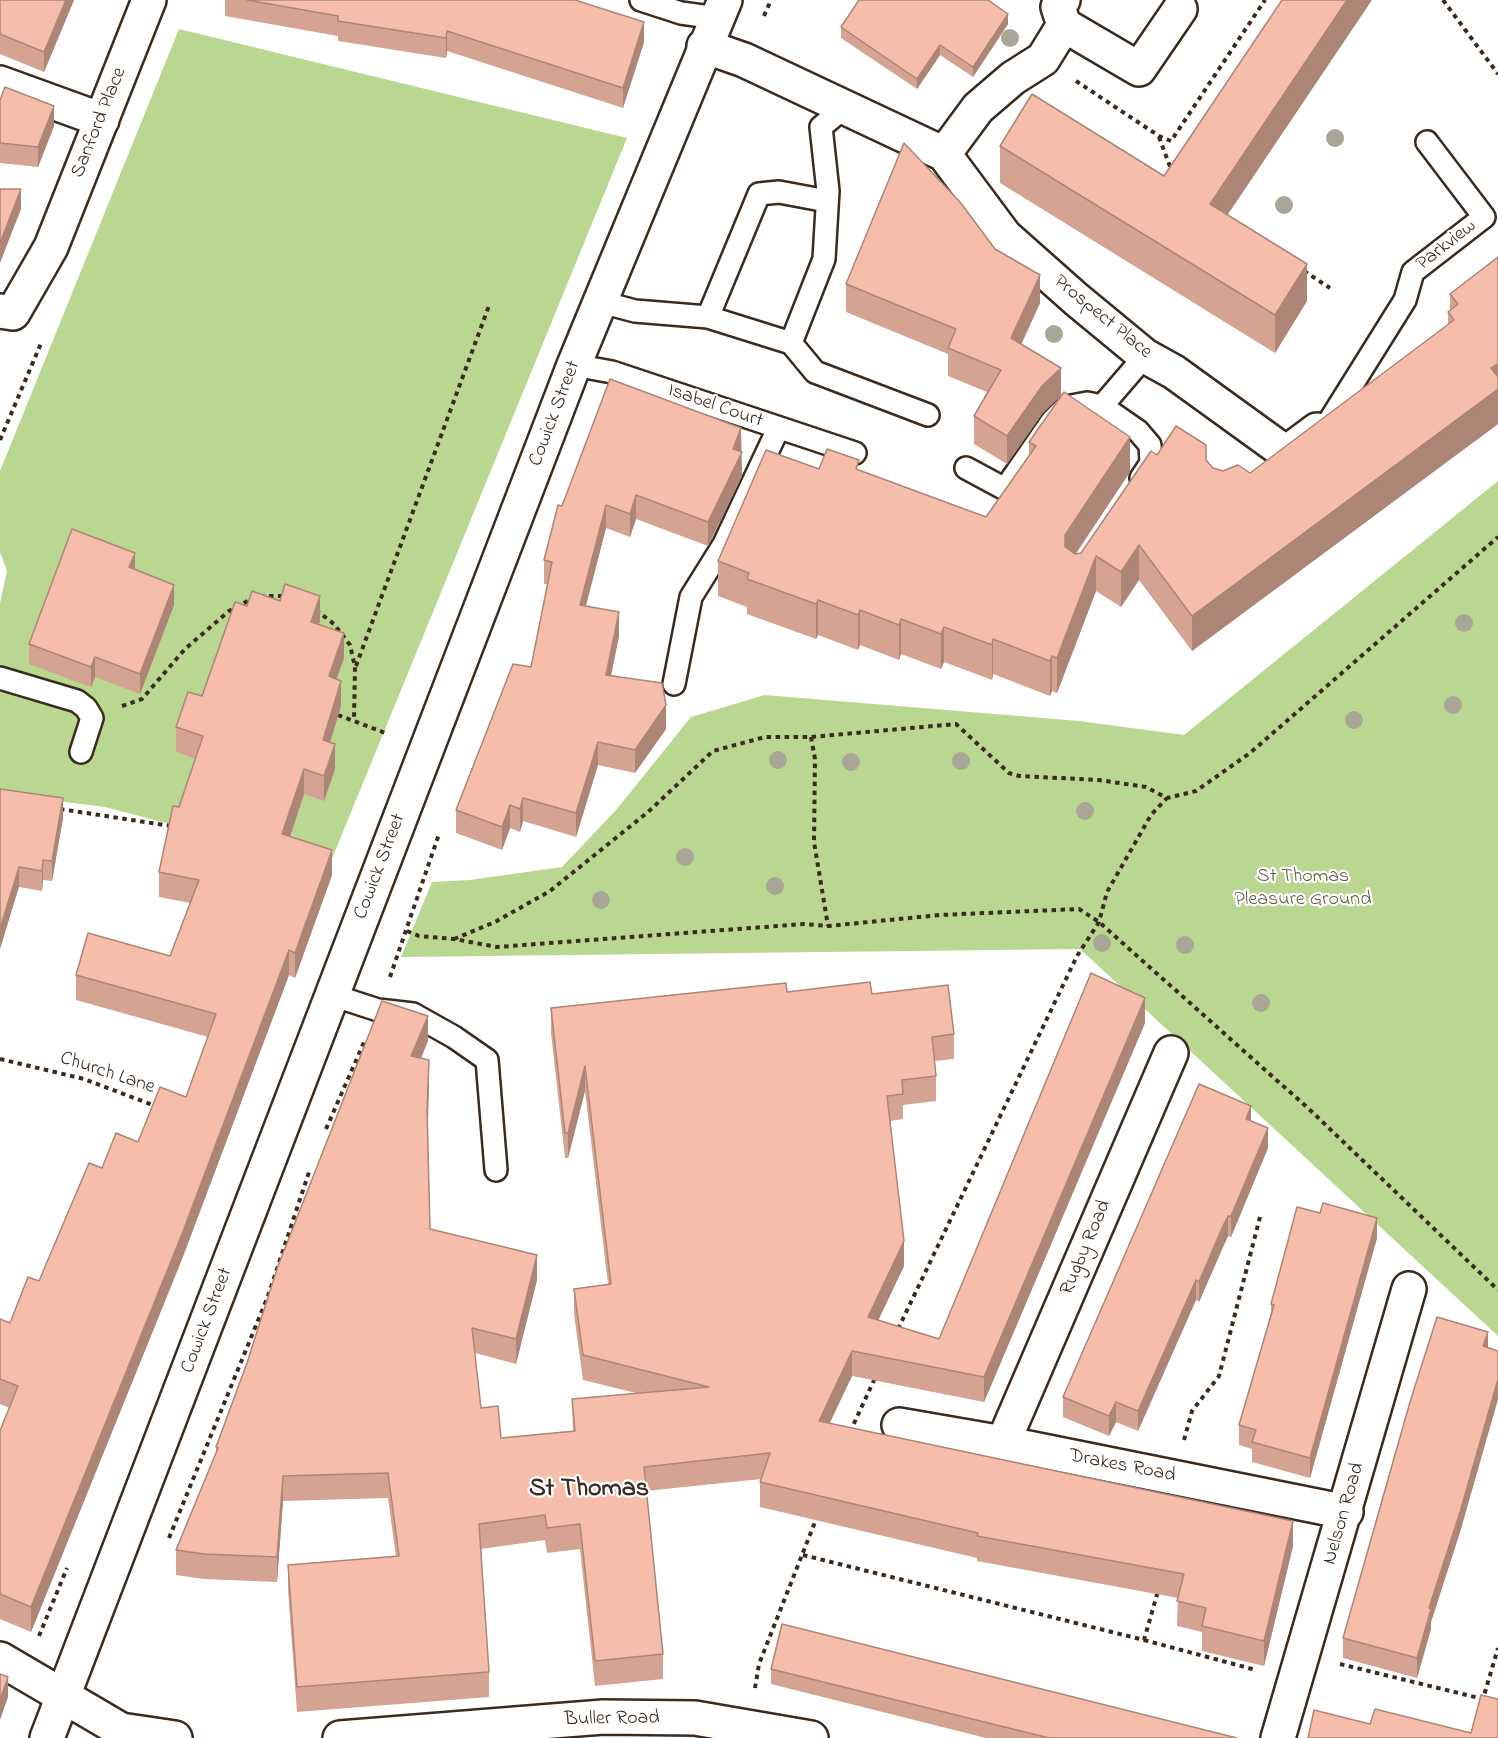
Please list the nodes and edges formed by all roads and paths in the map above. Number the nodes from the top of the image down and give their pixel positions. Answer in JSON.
{"nodes":[{"id":1,"x":149,"y":0,"type":"edge"},
{"id":2,"x":641,"y":0,"type":"edge"},
{"id":3,"x":1443,"y":0,"type":"edge"},
{"id":4,"x":1059,"y":8,"type":"edge"},
{"id":5,"x":1180,"y":9,"type":"dead end"},
{"id":6,"x":715,"y":21,"type":"edge"},
{"id":7,"x":1498,"y":74,"type":"edge"},
{"id":8,"x":0,"y":83,"type":"edge"},
{"id":9,"x":846,"y":106,"type":"junction"},
{"id":10,"x":102,"y":120,"type":"junction"},
{"id":11,"x":1159,"y":136,"type":"dead end"},
{"id":12,"x":1427,"y":142,"type":"dead end"},
{"id":13,"x":944,"y":154,"type":"junction"},
{"id":14,"x":1174,"y":176,"type":"edge"},
{"id":15,"x":827,"y":201,"type":"junction"},
{"id":16,"x":1295,"y":265,"type":"edge"},
{"id":17,"x":1330,"y":288,"type":"dead end"},
{"id":18,"x":601,"y":302,"type":"junction"},
{"id":19,"x":490,"y":303,"type":"dead end"},
{"id":20,"x":0,"y":311,"type":"edge"},
{"id":21,"x":708,"y":317,"type":"junction"},
{"id":22,"x":791,"y":343,"type":"junction"},
{"id":23,"x":1145,"y":356,"type":"junction"},
{"id":24,"x":574,"y":364,"type":"junction"},
{"id":25,"x":1102,"y":406,"type":"junction"},
{"id":26,"x":928,"y":415,"type":"dead end"},
{"id":27,"x":1330,"y":420,"type":"joint"},
{"id":28,"x":778,"y":429,"type":"junction"},
{"id":29,"x":855,"y":453,"type":"dead end"},
{"id":30,"x":966,"y":468,"type":"dead end"},
{"id":31,"x":1132,"y":491,"type":"edge"},
{"id":32,"x":1498,"y":537,"type":"edge"},
{"id":33,"x":291,"y":598,"type":"edge"},
{"id":34,"x":309,"y":604,"type":"edge"},
{"id":35,"x":355,"y":667,"type":"junction"},
{"id":36,"x":0,"y":678,"type":"edge"},
{"id":37,"x":674,"y":684,"type":"dead end"},
{"id":38,"x":339,"y":715,"type":"edge"},
{"id":39,"x":92,"y":718,"type":"junction"},
{"id":40,"x":354,"y":720,"type":"junction"},
{"id":41,"x":388,"y":734,"type":"dead end"},
{"id":42,"x":811,"y":737,"type":"junction"},
{"id":43,"x":81,"y":752,"type":"dead end"},
{"id":44,"x":1167,"y":798,"type":"junction"},
{"id":45,"x":59,"y":809,"type":"edge"},
{"id":46,"x":177,"y":828,"type":"edge"},
{"id":47,"x":1099,"y":922,"type":"junction"},
{"id":48,"x":828,"y":926,"type":"junction"},
{"id":49,"x":407,"y":931,"type":"dead end"},
{"id":50,"x":454,"y":939,"type":"junction"},
{"id":51,"x":332,"y":995,"type":"junction"},
{"id":52,"x":1171,"y":1053,"type":"dead end"},
{"id":53,"x":0,"y":1059,"type":"edge"},
{"id":54,"x":160,"y":1108,"type":"edge"},
{"id":55,"x":496,"y":1170,"type":"dead end"},
{"id":56,"x":1260,"y":1217,"type":"dead end"},
{"id":57,"x":1409,"y":1289,"type":"dead end"},
{"id":58,"x":1498,"y":1290,"type":"edge"},
{"id":59,"x":268,"y":1296,"type":"edge"},
{"id":60,"x":279,"y":1299,"type":"edge"},
{"id":61,"x":897,"y":1332,"type":"edge"},
{"id":62,"x":876,"y":1375,"type":"edge"},
{"id":63,"x":899,"y":1425,"type":"dead end"},
{"id":64,"x":860,"y":1437,"type":"edge"},
{"id":65,"x":1003,"y":1443,"type":"junction"},
{"id":66,"x":1176,"y":1477,"type":"junction"},
{"id":67,"x":820,"y":1511,"type":"edge"},
{"id":68,"x":1346,"y":1512,"type":"junction"},
{"id":69,"x":802,"y":1555,"type":"junction"},
{"id":70,"x":1161,"y":1583,"type":"edge"},
{"id":71,"x":1144,"y":1640,"type":"junction"},
{"id":72,"x":1498,"y":1648,"type":"edge"},
{"id":73,"x":0,"y":1659,"type":"edge"},
{"id":74,"x":1299,"y":1668,"type":"junction"},
{"id":75,"x":63,"y":1695,"type":"junction"},
{"id":76,"x":747,"y":1727,"type":"junction"},
{"id":77,"x":681,"y":1728,"type":"edge"},
{"id":78,"x":47,"y":1738,"type":"edge"},
{"id":79,"x":175,"y":1738,"type":"edge"},
{"id":80,"x":340,"y":1738,"type":"edge"},
{"id":81,"x":811,"y":1738,"type":"edge"},
{"id":82,"x":1278,"y":1738,"type":"edge"}],
"edges":[{"from":1,"to":10,"type":"street","name":"Sanford Place"},
{"from":2,"to":6,"type":"lane"},
{"from":3,"to":7,"type":"path"},
{"from":4,"to":5,"type":"street"},
{"from":4,"to":13,"type":"street"},
{"from":6,"to":9,"type":"street","name":"Prospect Place"},
{"from":6,"to":18,"type":"street","name":"Cowick Street"},
{"from":8,"to":10,"type":"street"},
{"from":9,"to":13,"type":"street","name":"Prospect Place"},
{"from":9,"to":15,"type":"lane"},
{"from":10,"to":20,"type":"street","name":"Sanford Place"},
{"from":11,"to":14,"type":"path"},
{"from":12,"to":27,"type":"lane","name":"Parkview"},
{"from":13,"to":23,"type":"street","name":"Prospect Place"},
{"from":15,"to":21,"type":"lane"},
{"from":15,"to":22,"type":"lane"},
{"from":16,"to":17,"type":"path"},
{"from":18,"to":21,"type":"lane"},
{"from":18,"to":24,"type":"street","name":"Cowick Street"},
{"from":19,"to":35,"type":"path"},
{"from":21,"to":22,"type":"lane"},
{"from":22,"to":26,"type":"lane"},
{"from":23,"to":25,"type":"lane"},
{"from":23,"to":27,"type":"street","name":"Prospect Place"},
{"from":24,"to":28,"type":"lane","name":"Isabel Court"},
{"from":24,"to":51,"type":"street","name":"Cowick Street"},
{"from":25,"to":30,"type":"lane"},
{"from":25,"to":31,"type":"lane"},
{"from":28,"to":29,"type":"lane","name":"Isabel Court"},
{"from":28,"to":37,"type":"lane"},
{"from":32,"to":44,"type":"path"},
{"from":33,"to":39,"type":"path"},
{"from":34,"to":35,"type":"path"},
{"from":35,"to":40,"type":"path"},
{"from":36,"to":39,"type":"lane"},
{"from":38,"to":40,"type":"path"},
{"from":39,"to":43,"type":"lane"},
{"from":40,"to":41,"type":"path"},
{"from":42,"to":44,"type":"path"},
{"from":42,"to":48,"type":"path"},
{"from":42,"to":50,"type":"path"},
{"from":44,"to":47,"type":"path"},
{"from":45,"to":46,"type":"path"},
{"from":47,"to":48,"type":"path"},
{"from":47,"to":58,"type":"path"},
{"from":47,"to":61,"type":"path"},
{"from":48,"to":50,"type":"path"},
{"from":49,"to":50,"type":"path"},
{"from":51,"to":55,"type":"lane"},
{"from":51,"to":75,"type":"street","name":"Cowick Street"},
{"from":52,"to":65,"type":"street","name":"Rugby Road"},
{"from":53,"to":54,"type":"path","name":"Church Lane"},
{"from":56,"to":66,"type":"path"},
{"from":57,"to":68,"type":"street","name":"Nelson Road"},
{"from":59,"to":60,"type":"path"},
{"from":62,"to":64,"type":"path"},
{"from":63,"to":65,"type":"street","name":"Drakes Road"},
{"from":65,"to":66,"type":"street","name":"Drakes Road"},
{"from":66,"to":68,"type":"street","name":"Drakes Road"},
{"from":67,"to":69,"type":"path"},
{"from":68,"to":74,"type":"street","name":"Nelson Road"},
{"from":69,"to":71,"type":"path"},
{"from":69,"to":76,"type":"path"},
{"from":70,"to":71,"type":"path"},
{"from":71,"to":74,"type":"path"},
{"from":72,"to":74,"type":"path"},
{"from":73,"to":75,"type":"street"},
{"from":74,"to":82,"type":"street","name":"Nelson Road"},
{"from":75,"to":78,"type":"street","name":"Cowick Street"},
{"from":75,"to":79,"type":"street"},
{"from":76,"to":77,"type":"street","name":"Buller Road"},
{"from":76,"to":81,"type":"street","name":"Buller Road"},
{"from":77,"to":80,"type":"street","name":"Buller Road"}]}
